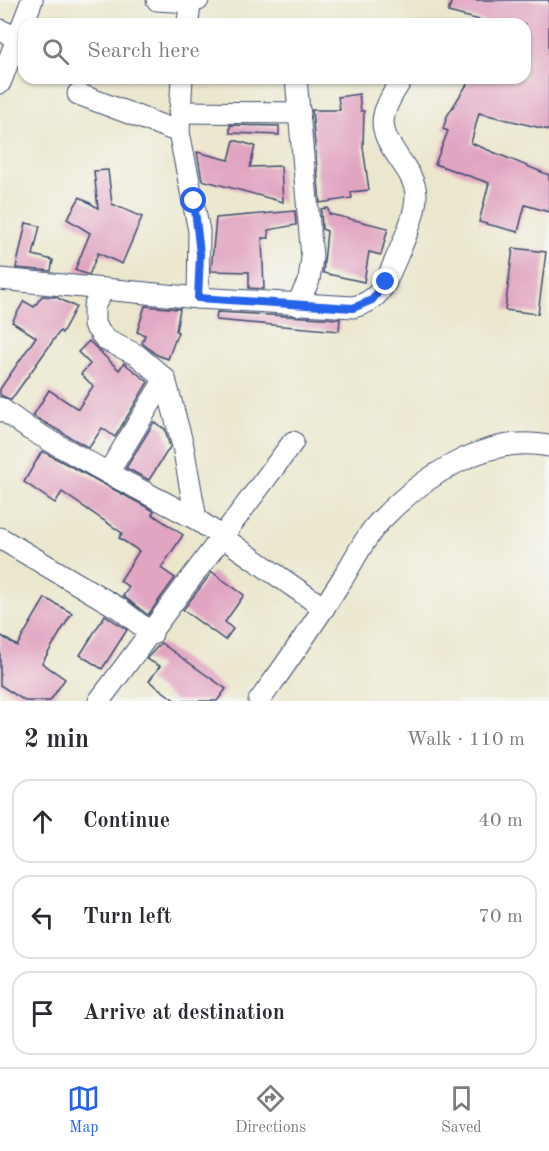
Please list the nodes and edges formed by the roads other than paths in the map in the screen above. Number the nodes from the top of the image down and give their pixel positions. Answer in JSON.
{"nodes":[{"id":1,"x":32,"y":0,"type":"edge"},
{"id":2,"x":157,"y":0,"type":"edge"},
{"id":3,"x":194,"y":1,"type":"edge"},
{"id":4,"x":19,"y":18,"type":"edge"},
{"id":5,"x":190,"y":18,"type":"edge"},
{"id":6,"x":18,"y":20,"type":"edge"},
{"id":7,"x":8,"y":34,"type":"edge"},
{"id":8,"x":0,"y":83,"type":"edge"},
{"id":9,"x":182,"y":84,"type":"edge"},
{"id":10,"x":297,"y":84,"type":"edge"},
{"id":11,"x":399,"y":84,"type":"edge"},
{"id":12,"x":78,"y":94,"type":"dead end"},
{"id":13,"x":300,"y":113,"type":"junction"},
{"id":14,"x":179,"y":122,"type":"junction"},
{"id":15,"x":0,"y":279,"type":"edge"},
{"id":16,"x":104,"y":289,"type":"junction"},
{"id":17,"x":198,"y":298,"type":"junction"},
{"id":18,"x":297,"y":305,"type":"junction"},
{"id":19,"x":165,"y":379,"type":"junction"},
{"id":20,"x":0,"y":408,"type":"edge"},
{"id":21,"x":293,"y":442,"type":"dead end"},
{"id":22,"x":549,"y":446,"type":"edge"},
{"id":23,"x":108,"y":473,"type":"junction"},
{"id":24,"x":196,"y":519,"type":"junction"},
{"id":25,"x":0,"y":538,"type":"edge"},
{"id":26,"x":223,"y":538,"type":"junction"},
{"id":27,"x":324,"y":608,"type":"junction"},
{"id":28,"x":152,"y":634,"type":"junction"},
{"id":29,"x":99,"y":701,"type":"edge"},
{"id":30,"x":259,"y":701,"type":"edge"}],
"edges":[{"from":1,"to":4,"type":"street"},
{"from":2,"to":3,"type":"street"},
{"from":3,"to":5,"type":"street"},
{"from":6,"to":7,"type":"street"},
{"from":7,"to":8,"type":"street"},
{"from":9,"to":14,"type":"street"},
{"from":10,"to":13,"type":"street"},
{"from":11,"to":18,"type":"street"},
{"from":12,"to":14,"type":"street"},
{"from":13,"to":14,"type":"street"},
{"from":13,"to":18,"type":"street"},
{"from":14,"to":17,"type":"street"},
{"from":15,"to":16,"type":"street"},
{"from":16,"to":17,"type":"street"},
{"from":16,"to":19,"type":"street"},
{"from":17,"to":18,"type":"street"},
{"from":19,"to":23,"type":"street"},
{"from":19,"to":24,"type":"street"},
{"from":20,"to":23,"type":"street"},
{"from":21,"to":26,"type":"street"},
{"from":22,"to":27,"type":"street"},
{"from":23,"to":24,"type":"street"},
{"from":24,"to":26,"type":"street"},
{"from":25,"to":28,"type":"street"},
{"from":26,"to":27,"type":"street"},
{"from":26,"to":28,"type":"street"},
{"from":27,"to":30,"type":"street"},
{"from":28,"to":29,"type":"street"}]}
